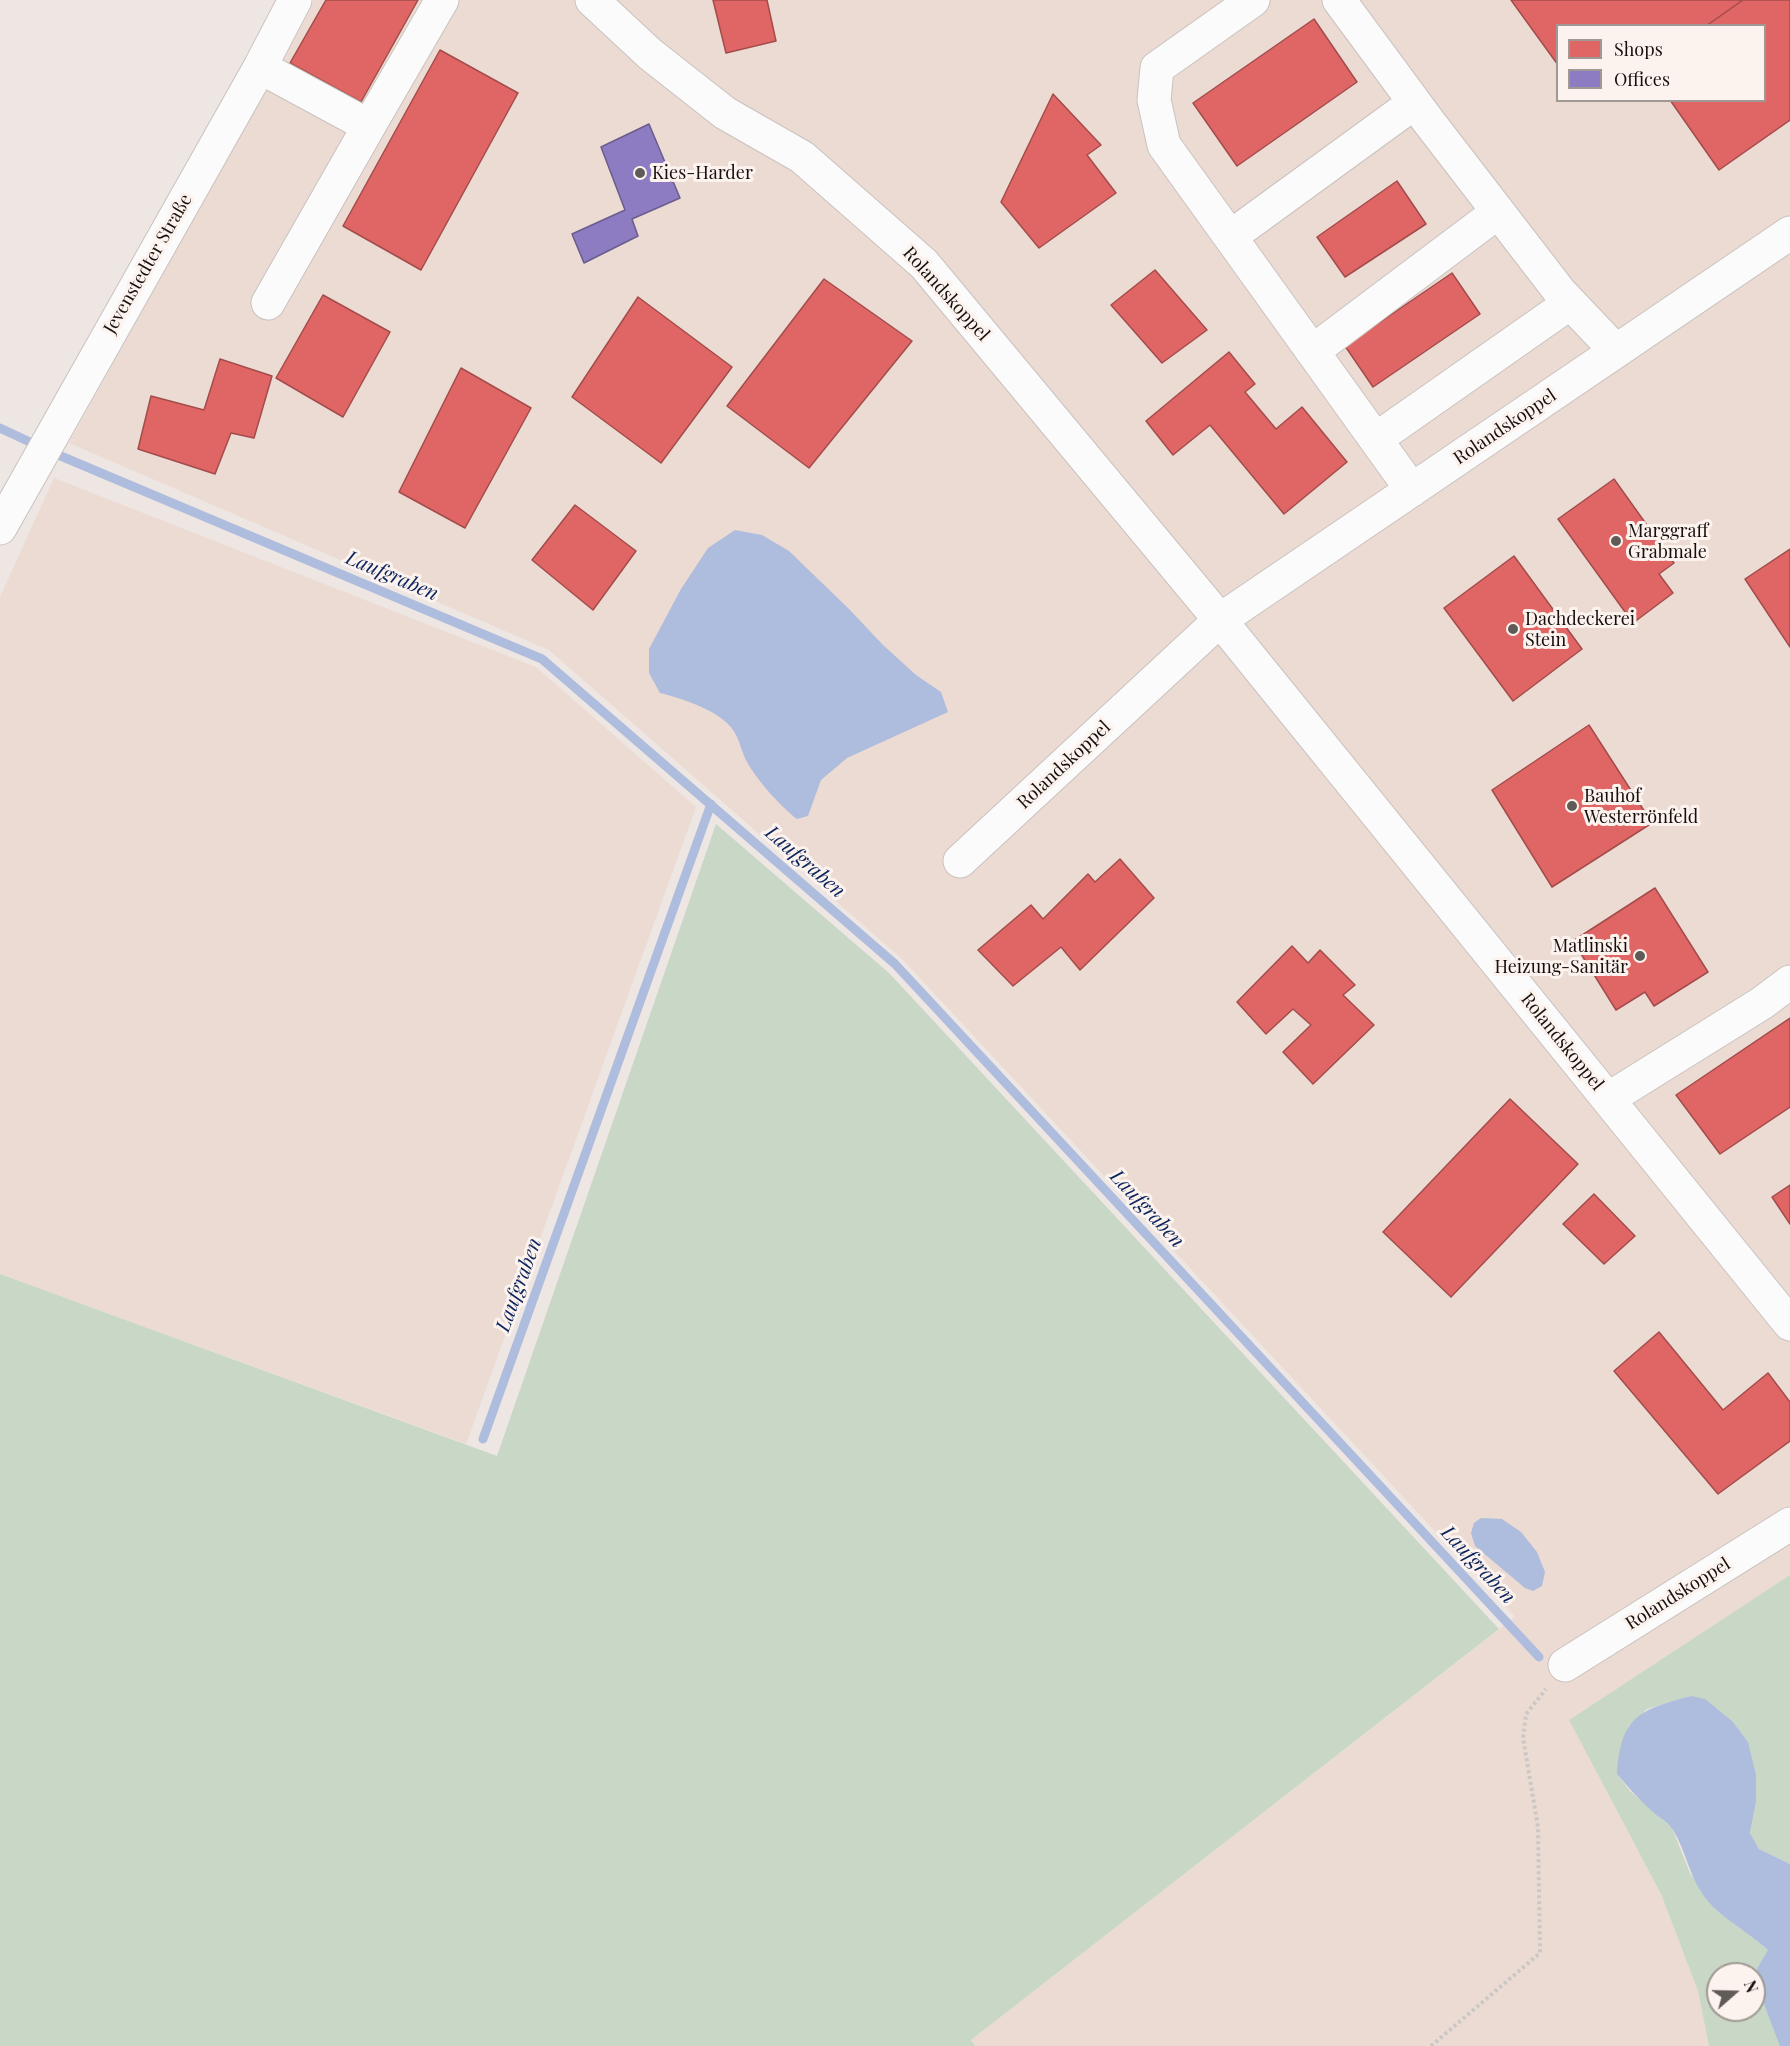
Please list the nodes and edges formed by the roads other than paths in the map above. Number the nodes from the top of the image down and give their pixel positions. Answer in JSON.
{"nodes":[{"id":1,"x":296,"y":0,"type":"edge"},
{"id":2,"x":442,"y":0,"type":"edge"},
{"id":3,"x":592,"y":0,"type":"edge"},
{"id":4,"x":1253,"y":0,"type":"edge"},
{"id":5,"x":1339,"y":0,"type":"edge"},
{"id":6,"x":260,"y":67,"type":"junction"},
{"id":7,"x":1414,"y":103,"type":"junction"},
{"id":8,"x":369,"y":126,"type":"junction"},
{"id":9,"x":1498,"y":212,"type":"junction"},
{"id":10,"x":1790,"y":233,"type":"edge"},
{"id":11,"x":1230,"y":237,"type":"junction"},
{"id":12,"x":268,"y":303,"type":"dead end"},
{"id":13,"x":1570,"y":303,"type":"junction"},
{"id":14,"x":1313,"y":351,"type":"junction"},
{"id":15,"x":1616,"y":351,"type":"junction"},
{"id":16,"x":1376,"y":439,"type":"junction"},
{"id":17,"x":1412,"y":490,"type":"junction"},
{"id":18,"x":0,"y":528,"type":"edge"},
{"id":19,"x":1220,"y":620,"type":"junction"},
{"id":20,"x":960,"y":861,"type":"dead end"},
{"id":21,"x":1790,"y":982,"type":"edge"},
{"id":22,"x":1608,"y":1099,"type":"junction"},
{"id":23,"x":1790,"y":1324,"type":"edge"},
{"id":24,"x":1790,"y":1524,"type":"edge"},
{"id":25,"x":1565,"y":1665,"type":"road end"}],
"edges":[{"from":1,"to":6,"type":"street","name":"Jevenstedter Straße"},
{"from":2,"to":8,"type":"street"},
{"from":3,"to":19,"type":"street","name":"Rolandskoppel"},
{"from":4,"to":11,"type":"street"},
{"from":5,"to":7,"type":"street"},
{"from":6,"to":8,"type":"street"},
{"from":6,"to":18,"type":"street","name":"Jevenstedter Straße"},
{"from":7,"to":9,"type":"street"},
{"from":7,"to":11,"type":"street"},
{"from":8,"to":12,"type":"street"},
{"from":9,"to":13,"type":"street"},
{"from":9,"to":14,"type":"street"},
{"from":10,"to":15,"type":"street","name":"Rolandskoppel"},
{"from":11,"to":14,"type":"street"},
{"from":13,"to":15,"type":"street"},
{"from":13,"to":16,"type":"street"},
{"from":14,"to":16,"type":"street"},
{"from":15,"to":17,"type":"street","name":"Rolandskoppel"},
{"from":16,"to":17,"type":"street"},
{"from":17,"to":19,"type":"street","name":"Rolandskoppel"},
{"from":19,"to":20,"type":"street","name":"Rolandskoppel"},
{"from":19,"to":22,"type":"street","name":"Rolandskoppel"},
{"from":21,"to":22,"type":"street"},
{"from":22,"to":23,"type":"street","name":"Rolandskoppel"},
{"from":24,"to":25,"type":"street","name":"Rolandskoppel"}]}
